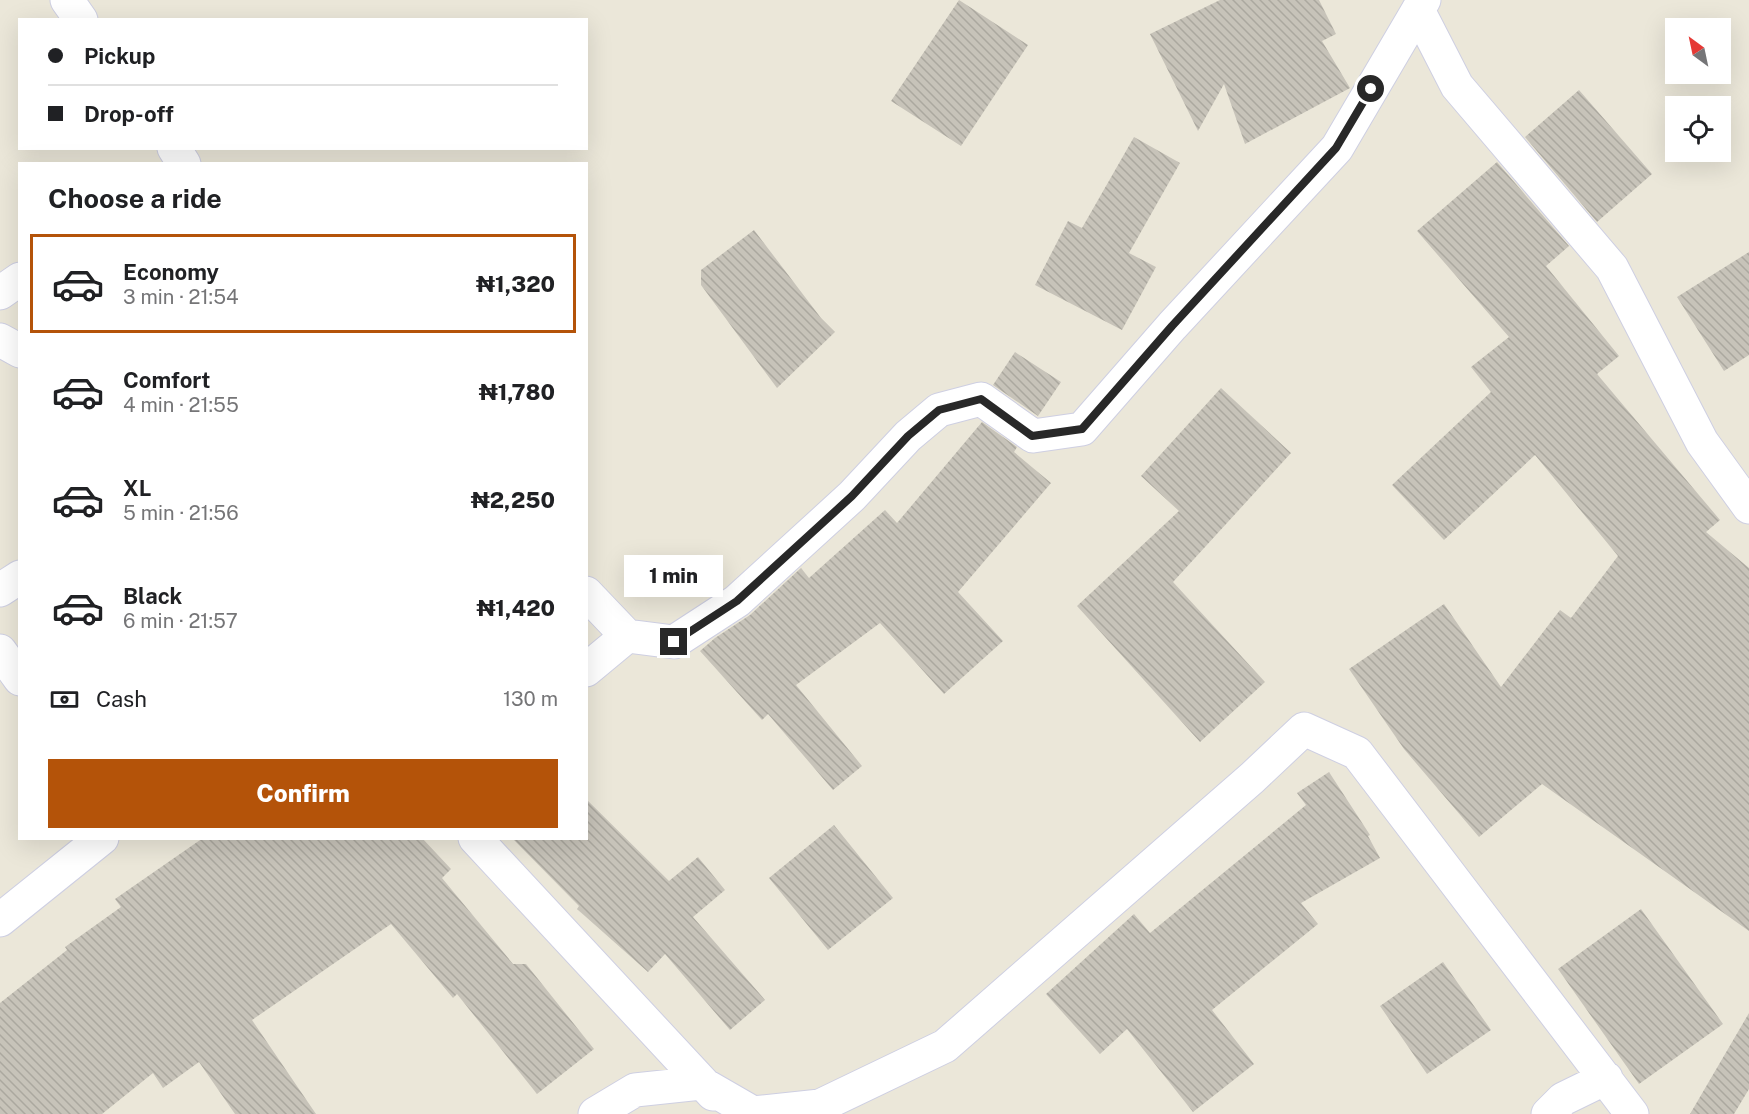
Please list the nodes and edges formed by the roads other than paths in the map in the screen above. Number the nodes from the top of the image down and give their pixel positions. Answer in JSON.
{"nodes":[{"id":1,"x":67,"y":0,"type":"edge"},
{"id":2,"x":1421,"y":5,"type":"edge"},
{"id":3,"x":80,"y":18,"type":"edge"},
{"id":4,"x":18,"y":280,"type":"edge"},
{"id":5,"x":0,"y":293,"type":"edge"},
{"id":6,"x":0,"y":340,"type":"edge"},
{"id":7,"x":18,"y":350,"type":"edge"},
{"id":8,"x":1749,"y":507,"type":"edge"},
{"id":9,"x":18,"y":578,"type":"edge"},
{"id":10,"x":0,"y":590,"type":"edge"},
{"id":11,"x":588,"y":595,"type":"edge"},
{"id":12,"x":627,"y":636,"type":"junction"},
{"id":13,"x":0,"y":651,"type":"edge"},
{"id":14,"x":588,"y":668,"type":"edge"},
{"id":15,"x":18,"y":676,"type":"edge"},
{"id":16,"x":100,"y":840,"type":"edge"},
{"id":17,"x":478,"y":840,"type":"edge"},
{"id":18,"x":0,"y":920,"type":"edge"},
{"id":19,"x":1606,"y":1078,"type":"junction"},
{"id":20,"x":702,"y":1083,"type":"junction"},
{"id":21,"x":595,"y":1114,"type":"edge"},
{"id":22,"x":734,"y":1114,"type":"edge"},
{"id":23,"x":1548,"y":1114,"type":"edge"},
{"id":24,"x":1632,"y":1114,"type":"edge"}],
"edges":[{"from":1,"to":3,"type":"street"},
{"from":2,"to":8,"type":"street"},
{"from":2,"to":12,"type":"street"},
{"from":4,"to":5,"type":"street"},
{"from":6,"to":7,"type":"street"},
{"from":9,"to":10,"type":"street"},
{"from":11,"to":12,"type":"street"},
{"from":12,"to":14,"type":"street"},
{"from":13,"to":15,"type":"street"},
{"from":16,"to":18,"type":"street"},
{"from":17,"to":20,"type":"street"},
{"from":19,"to":20,"type":"street"},
{"from":19,"to":23,"type":"street"},
{"from":19,"to":24,"type":"street"},
{"from":20,"to":21,"type":"street"},
{"from":20,"to":22,"type":"street"}]}
